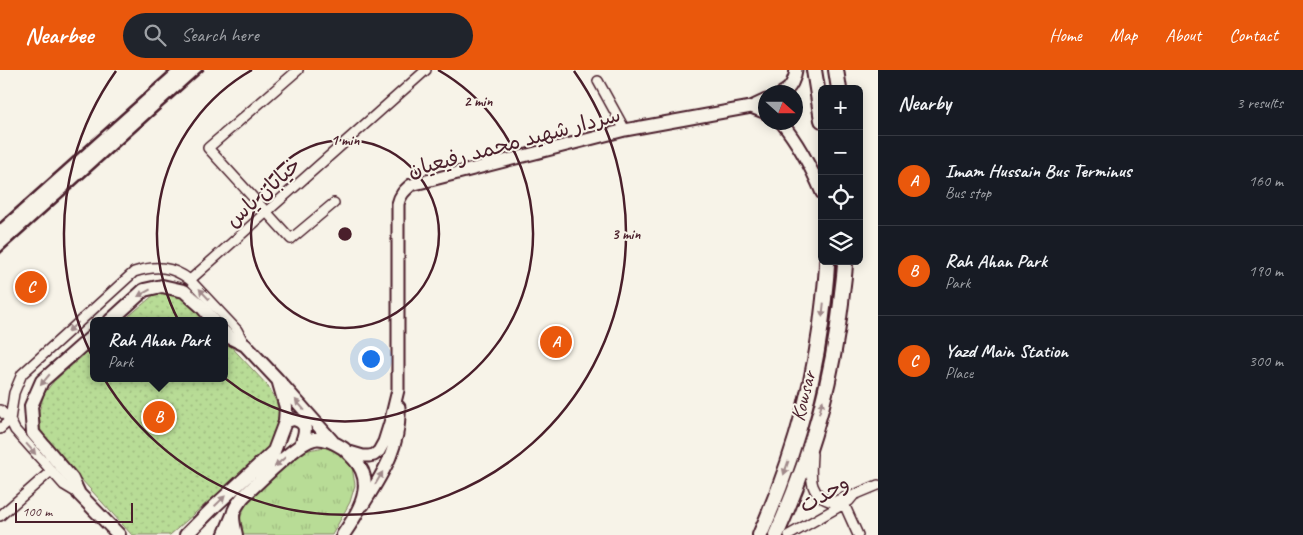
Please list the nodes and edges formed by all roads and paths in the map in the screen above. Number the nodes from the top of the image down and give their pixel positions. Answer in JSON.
{"nodes":[{"id":1,"x":298,"y":70,"type":"edge"},
{"id":2,"x":426,"y":70,"type":"edge"},
{"id":3,"x":796,"y":70,"type":"edge"},
{"id":4,"x":814,"y":70,"type":"edge"},
{"id":5,"x":836,"y":70,"type":"edge"},
{"id":6,"x":598,"y":81,"type":"dead end"},
{"id":7,"x":790,"y":85,"type":"edge"},
{"id":8,"x":838,"y":85,"type":"edge"},
{"id":9,"x":818,"y":95,"type":"edge"},
{"id":10,"x":758,"y":104,"type":"edge"},
{"id":11,"x":752,"y":107,"type":"junction"},
{"id":12,"x":758,"y":110,"type":"edge"},
{"id":13,"x":626,"y":130,"type":"junction"},
{"id":14,"x":787,"y":130,"type":"edge"},
{"id":15,"x":818,"y":183,"type":"edge"},
{"id":16,"x":334,"y":203,"type":"dead end"},
{"id":17,"x":266,"y":212,"type":"junction"},
{"id":18,"x":827,"y":265,"type":"edge"},
{"id":19,"x":845,"y":265,"type":"edge"},
{"id":20,"x":190,"y":280,"type":"junction"},
{"id":21,"x":114,"y":317,"type":"edge"},
{"id":22,"x":211,"y":317,"type":"edge"},
{"id":23,"x":225,"y":317,"type":"edge"},
{"id":24,"x":228,"y":320,"type":"edge"},
{"id":25,"x":228,"y":335,"type":"edge"},
{"id":26,"x":90,"y":339,"type":"edge"},
{"id":27,"x":245,"y":345,"type":"junction"},
{"id":28,"x":277,"y":378,"type":"junction"},
{"id":29,"x":398,"y":390,"type":"junction"},
{"id":30,"x":0,"y":410,"type":"edge"},
{"id":31,"x":10,"y":420,"type":"junction"},
{"id":32,"x":286,"y":422,"type":"junction"},
{"id":33,"x":0,"y":429,"type":"edge"},
{"id":34,"x":812,"y":438,"type":"junction"},
{"id":35,"x":332,"y":441,"type":"junction"},
{"id":36,"x":301,"y":444,"type":"junction"},
{"id":37,"x":346,"y":450,"type":"junction"},
{"id":38,"x":51,"y":471,"type":"junction"},
{"id":39,"x":878,"y":485,"type":"edge"},
{"id":40,"x":79,"y":494,"type":"junction"},
{"id":41,"x":854,"y":496,"type":"junction"},
{"id":42,"x":844,"y":504,"type":"junction"},
{"id":43,"x":0,"y":516,"type":"edge"},
{"id":44,"x":232,"y":516,"type":"junction"},
{"id":45,"x":354,"y":520,"type":"junction"},
{"id":46,"x":119,"y":535,"type":"edge"},
{"id":47,"x":186,"y":535,"type":"edge"},
{"id":48,"x":224,"y":535,"type":"edge"},
{"id":49,"x":236,"y":535,"type":"edge"},
{"id":50,"x":343,"y":535,"type":"edge"},
{"id":51,"x":760,"y":535,"type":"edge"},
{"id":52,"x":776,"y":535,"type":"edge"},
{"id":53,"x":789,"y":535,"type":"edge"},
{"id":54,"x":858,"y":535,"type":"edge"}],
"edges":[{"from":1,"to":17,"type":"street"},
{"from":2,"to":17,"type":"street","name":"خیابان یاس"},
{"from":3,"to":7,"type":"street"},
{"from":4,"to":9,"type":"main road"},
{"from":5,"to":8,"type":"main road"},
{"from":6,"to":13,"type":"street"},
{"from":10,"to":11,"type":"street","name":"سردار شهید محمد رفیعیان"},
{"from":11,"to":12,"type":"street"},
{"from":11,"to":13,"type":"street","name":"سردار شهید محمد رفیعیان"},
{"from":13,"to":29,"type":"street","name":"سردار شهید محمد رفیعیان"},
{"from":14,"to":15,"type":"street"},
{"from":16,"to":17,"type":"street"},
{"from":17,"to":20,"type":"street","name":"خیابان یاس"},
{"from":18,"to":51,"type":"main road","name":"Kowsar","one_way":true},
{"from":34,"to":19,"type":"main road","name":"Kowsar","one_way":true},
{"from":23,"to":20,"type":"street","one_way":true},
{"from":20,"to":31,"type":"street","one_way":true},
{"from":22,"to":21,"type":"main road","one_way":true},
{"from":27,"to":24,"type":"street","one_way":true},
{"from":25,"to":27,"type":"main road"},
{"from":26,"to":40,"type":"main road","one_way":true},
{"from":27,"to":28,"type":"main road"},
{"from":28,"to":32,"type":"main road"},
{"from":35,"to":28,"type":"main road","one_way":true},
{"from":29,"to":37,"type":"street","name":"سردار شهید محمد رفیعیان"},
{"from":45,"to":29,"type":"street","one_way":true},
{"from":30,"to":31,"type":"street"},
{"from":31,"to":33,"type":"street"},
{"from":31,"to":38,"type":"street","one_way":true},
{"from":32,"to":36,"type":"main road"},
{"from":47,"to":32,"type":"main road","one_way":true},
{"from":34,"to":41,"type":"street"},
{"from":34,"to":52,"type":"main road","name":"Kowsar"},
{"from":35,"to":36,"type":"main road"},
{"from":35,"to":37,"type":"main road"},
{"from":36,"to":44,"type":"main road","one_way":true},
{"from":37,"to":45,"type":"main road"},
{"from":38,"to":40,"type":"street"},
{"from":38,"to":43,"type":"street"},
{"from":39,"to":41,"type":"street","name":"وحدت"},
{"from":40,"to":46,"type":"main road"},
{"from":41,"to":42,"type":"street","name":"وحدت"},
{"from":42,"to":53,"type":"street","name":"وحدت"},
{"from":42,"to":54,"type":"street"},
{"from":44,"to":48,"type":"street"},
{"from":44,"to":49,"type":"main road"},
{"from":45,"to":50,"type":"main road"}]}
